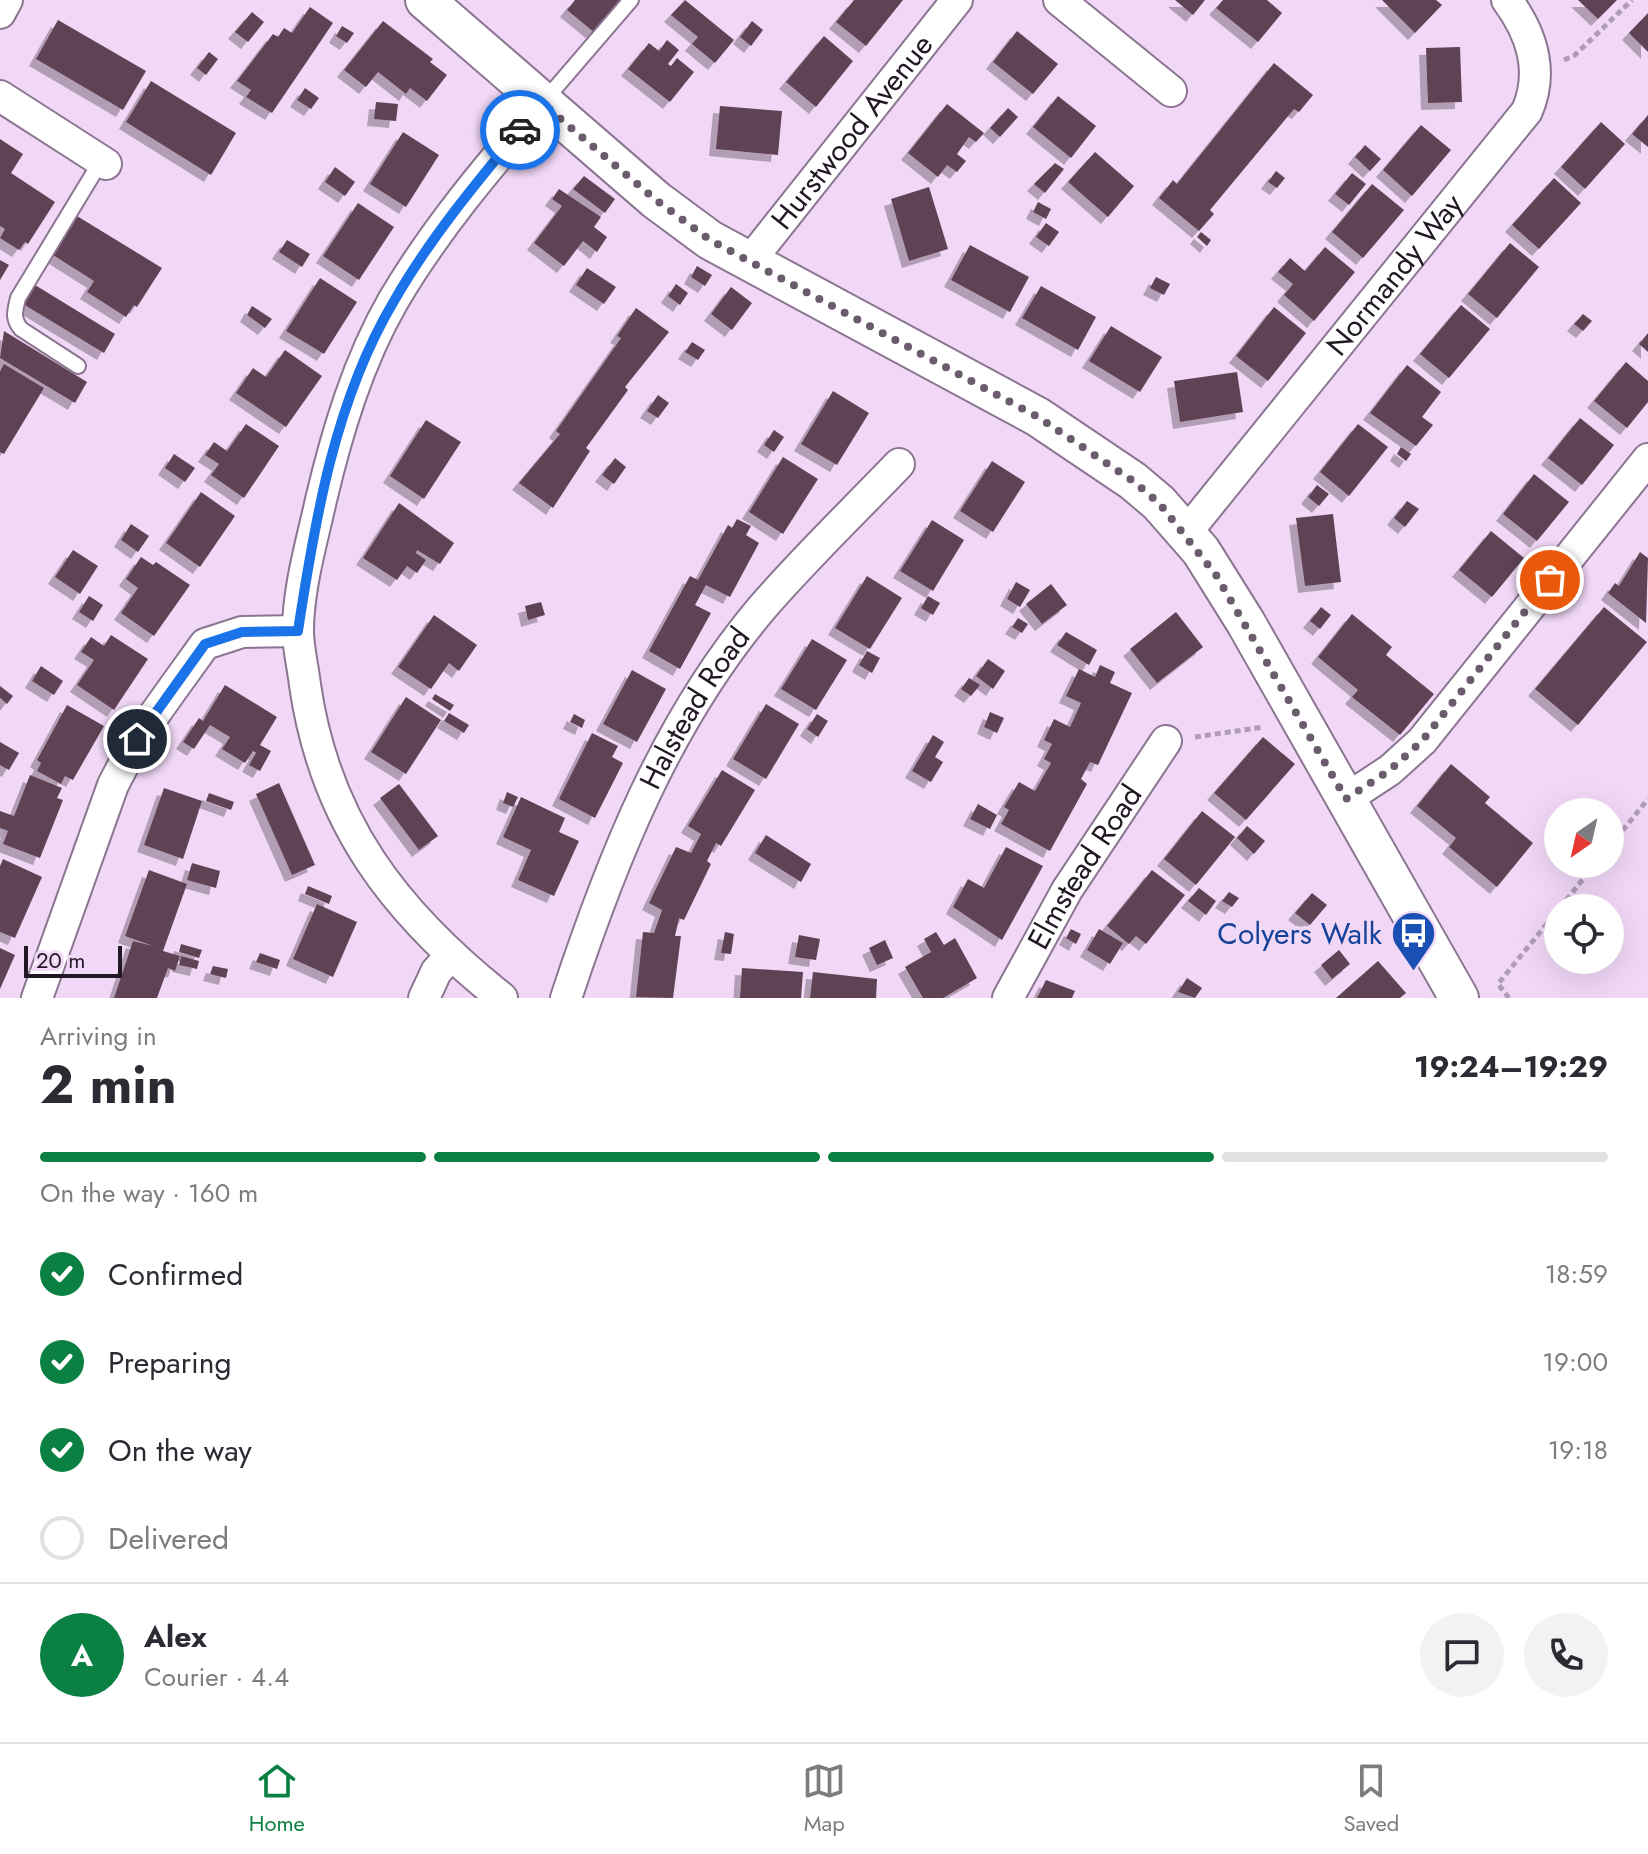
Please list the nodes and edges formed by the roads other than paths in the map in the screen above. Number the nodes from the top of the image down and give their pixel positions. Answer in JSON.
{"nodes":[{"id":1,"x":7,"y":0,"type":"edge"},
{"id":2,"x":425,"y":0,"type":"edge"},
{"id":3,"x":631,"y":0,"type":"edge"},
{"id":4,"x":957,"y":0,"type":"edge"},
{"id":5,"x":1059,"y":0,"type":"edge"},
{"id":6,"x":1507,"y":0,"type":"edge"},
{"id":7,"x":0,"y":13,"type":"edge"},
{"id":8,"x":1171,"y":91,"type":"dead end"},
{"id":9,"x":0,"y":96,"type":"edge"},
{"id":10,"x":543,"y":104,"type":"junction"},
{"id":11,"x":104,"y":162,"type":"joint"},
{"id":12,"x":749,"y":262,"type":"junction"},
{"id":13,"x":7,"y":320,"type":"edge"},
{"id":14,"x":78,"y":366,"type":"dead end"},
{"id":15,"x":1648,"y":459,"type":"edge"},
{"id":16,"x":899,"y":464,"type":"dead end"},
{"id":17,"x":1186,"y":533,"type":"junction"},
{"id":18,"x":298,"y":631,"type":"junction"},
{"id":19,"x":1166,"y":741,"type":"road end"},
{"id":20,"x":1346,"y":799,"type":"junction"},
{"id":21,"x":450,"y":956,"type":"junction"},
{"id":22,"x":37,"y":998,"type":"edge"},
{"id":23,"x":424,"y":998,"type":"edge"},
{"id":24,"x":502,"y":998,"type":"edge"},
{"id":25,"x":566,"y":998,"type":"edge"},
{"id":26,"x":1008,"y":998,"type":"edge"},
{"id":27,"x":1459,"y":998,"type":"edge"}],
"edges":[{"from":1,"to":7,"type":"street"},
{"from":2,"to":10,"type":"street"},
{"from":3,"to":10,"type":"lane"},
{"from":4,"to":12,"type":"street","name":"Hurstwood Avenue"},
{"from":5,"to":8,"type":"street"},
{"from":6,"to":17,"type":"street","name":"Normandy Way"},
{"from":9,"to":11,"type":"street"},
{"from":10,"to":12,"type":"street"},
{"from":10,"to":18,"type":"street"},
{"from":11,"to":13,"type":"lane"},
{"from":12,"to":17,"type":"street"},
{"from":13,"to":14,"type":"lane"},
{"from":15,"to":20,"type":"street"},
{"from":16,"to":25,"type":"street","name":"Halstead Road"},
{"from":17,"to":20,"type":"street"},
{"from":18,"to":21,"type":"street"},
{"from":18,"to":22,"type":"street"},
{"from":19,"to":26,"type":"street","name":"Elmstead Road"},
{"from":20,"to":27,"type":"street"},
{"from":21,"to":23,"type":"street"},
{"from":21,"to":24,"type":"street"}]}
